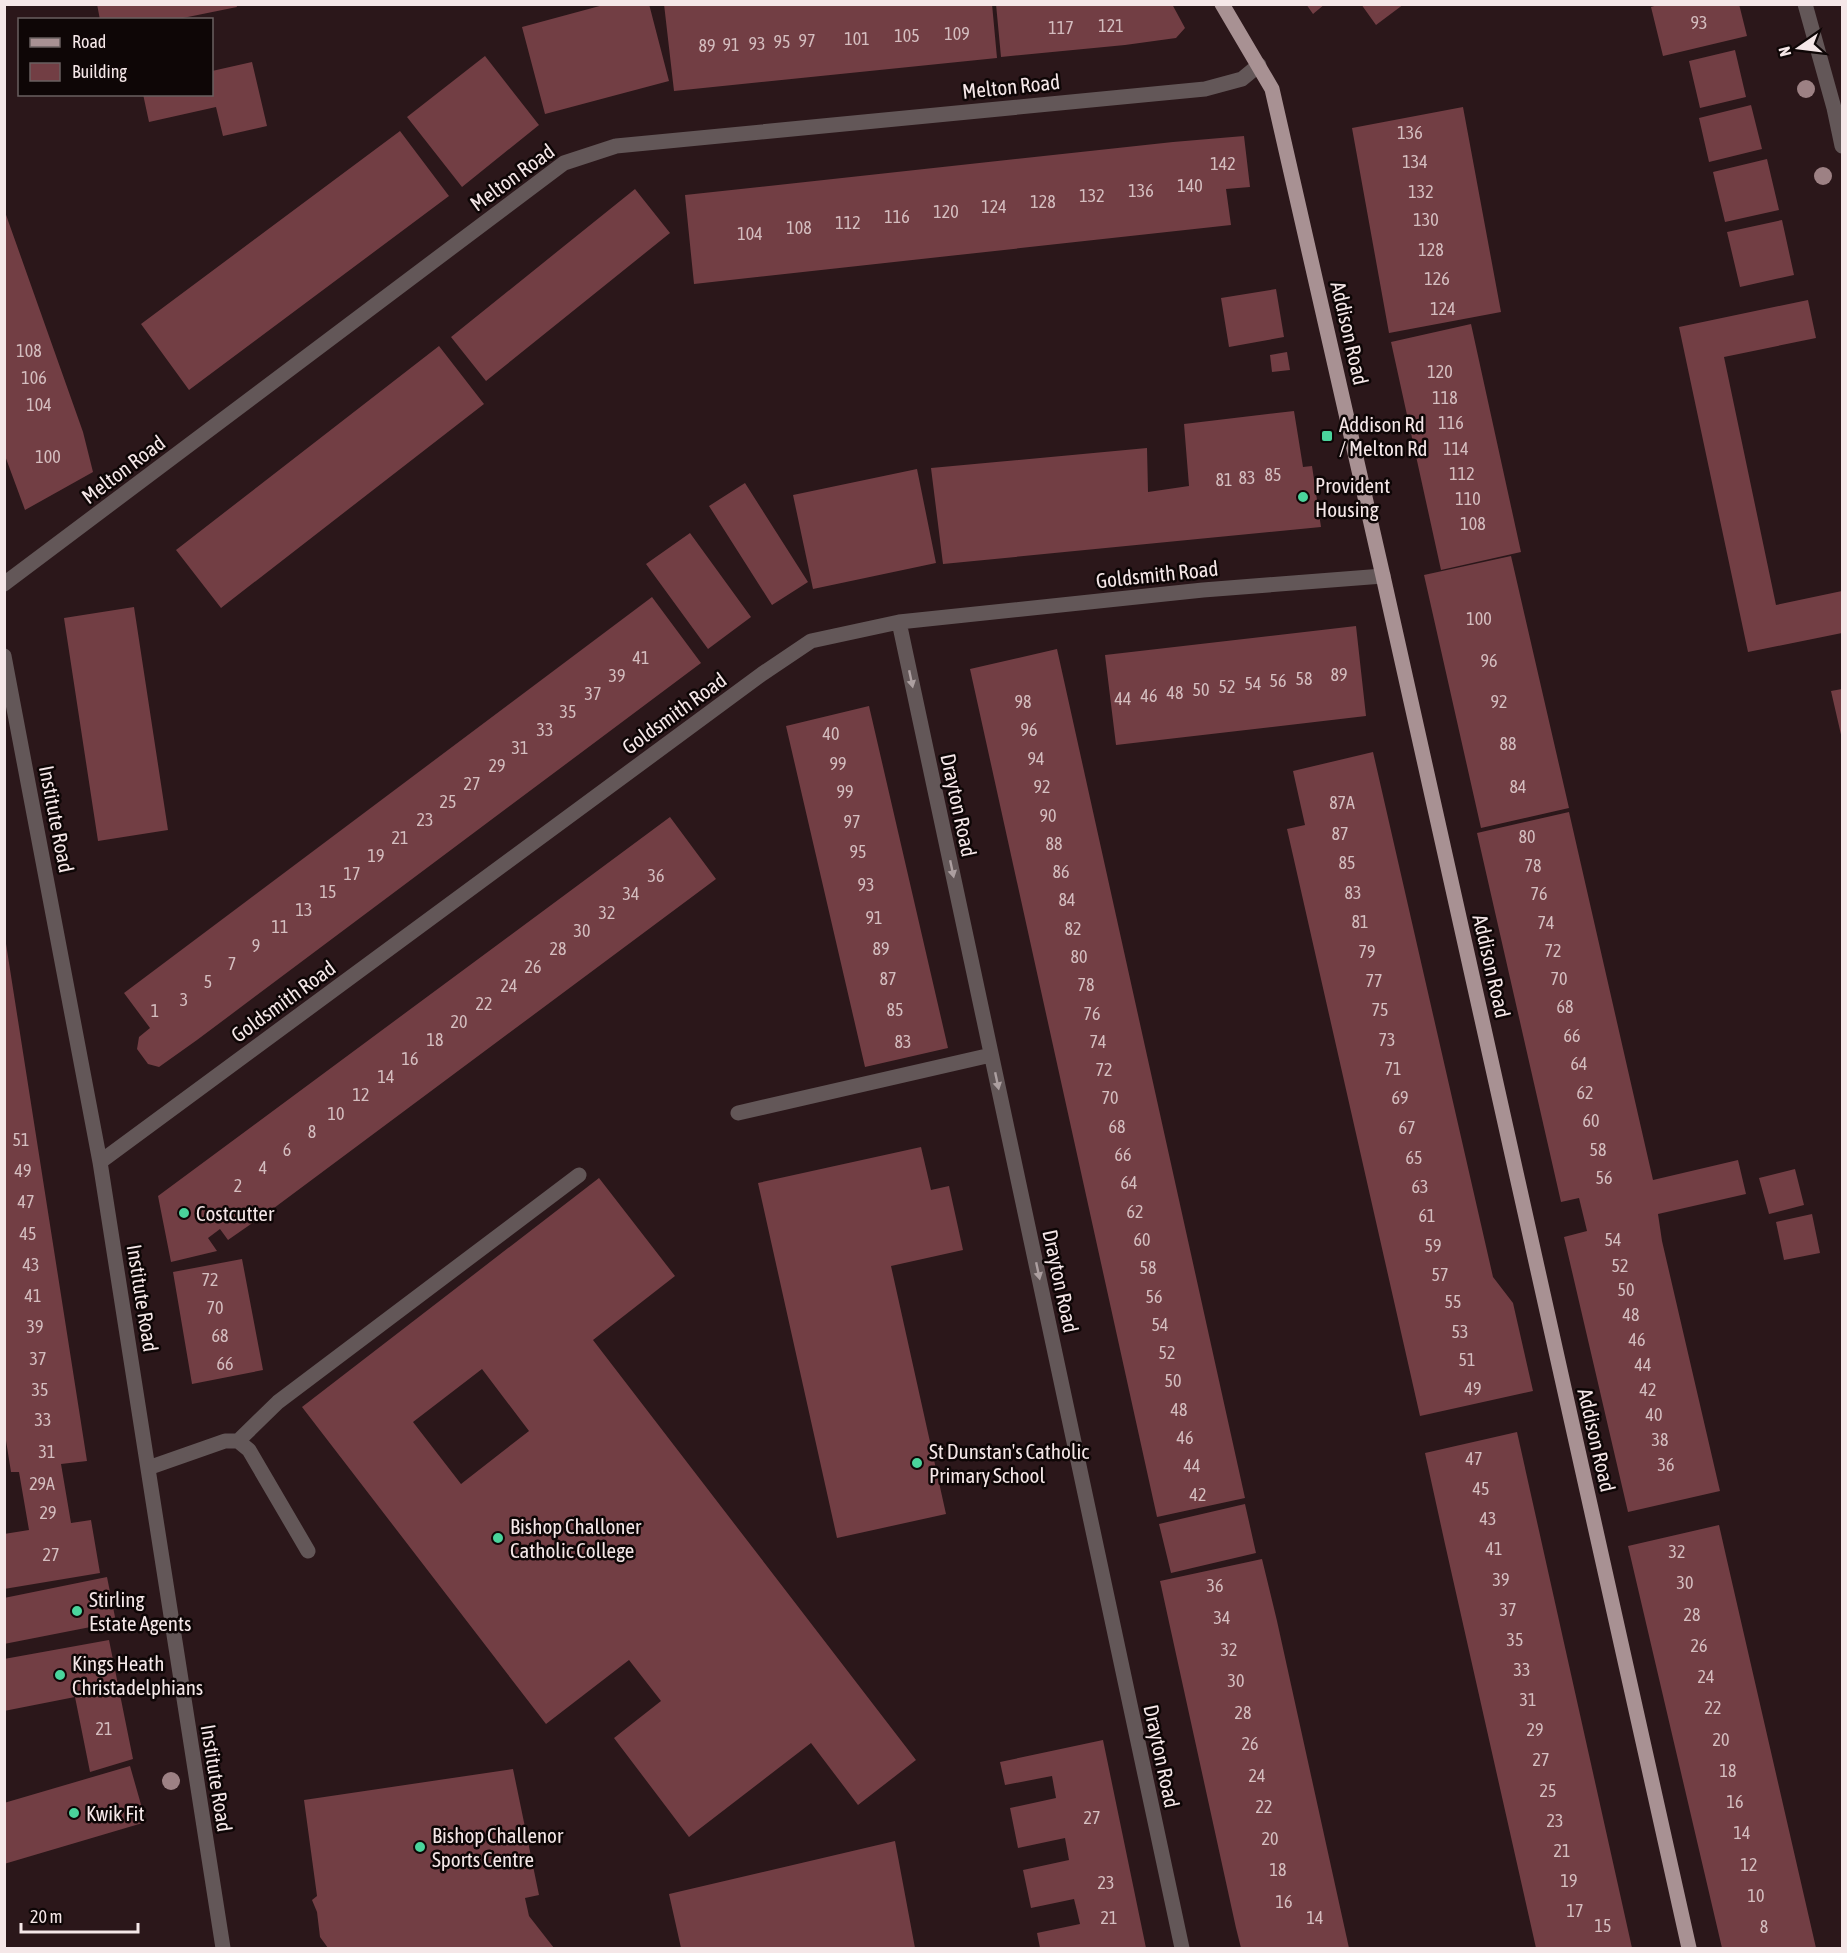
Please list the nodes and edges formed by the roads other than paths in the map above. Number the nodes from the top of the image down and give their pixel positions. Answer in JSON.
{"nodes":[{"id":1,"x":1222,"y":4,"type":"edge"},
{"id":2,"x":1804,"y":4,"type":"edge"},
{"id":3,"x":1259,"y":65,"type":"junction"},
{"id":4,"x":1842,"y":146,"type":"edge"},
{"id":5,"x":1383,"y":576,"type":"junction"},
{"id":6,"x":4,"y":584,"type":"edge"},
{"id":7,"x":899,"y":622,"type":"junction"},
{"id":8,"x":4,"y":656,"type":"edge"},
{"id":9,"x":991,"y":1054,"type":"junction"},
{"id":10,"x":738,"y":1113,"type":"dead end"},
{"id":11,"x":100,"y":1162,"type":"junction"},
{"id":12,"x":579,"y":1174,"type":"dead end"},
{"id":13,"x":238,"y":1441,"type":"junction"},
{"id":14,"x":148,"y":1468,"type":"junction"},
{"id":15,"x":308,"y":1551,"type":"dead end"},
{"id":16,"x":223,"y":1948,"type":"edge"},
{"id":17,"x":1182,"y":1948,"type":"edge"},
{"id":18,"x":1689,"y":1948,"type":"edge"}],
"edges":[{"from":1,"to":3,"type":"main road","name":"Addison Road"},
{"from":2,"to":4,"type":"street"},
{"from":3,"to":5,"type":"main road","name":"Addison Road"},
{"from":3,"to":6,"type":"street","name":"Melton Road"},
{"from":5,"to":7,"type":"street","name":"Goldsmith Road"},
{"from":5,"to":18,"type":"main road","name":"Addison Road"},
{"from":7,"to":9,"type":"street","name":"Drayton Road","one_way":true},
{"from":7,"to":11,"type":"street","name":"Goldsmith Road"},
{"from":8,"to":11,"type":"street","name":"Institute Road"},
{"from":9,"to":10,"type":"street"},
{"from":9,"to":17,"type":"street","name":"Drayton Road","one_way":true},
{"from":11,"to":14,"type":"street","name":"Institute Road"},
{"from":12,"to":13,"type":"street"},
{"from":13,"to":14,"type":"street"},
{"from":13,"to":15,"type":"street"},
{"from":14,"to":16,"type":"street","name":"Institute Road"}]}
